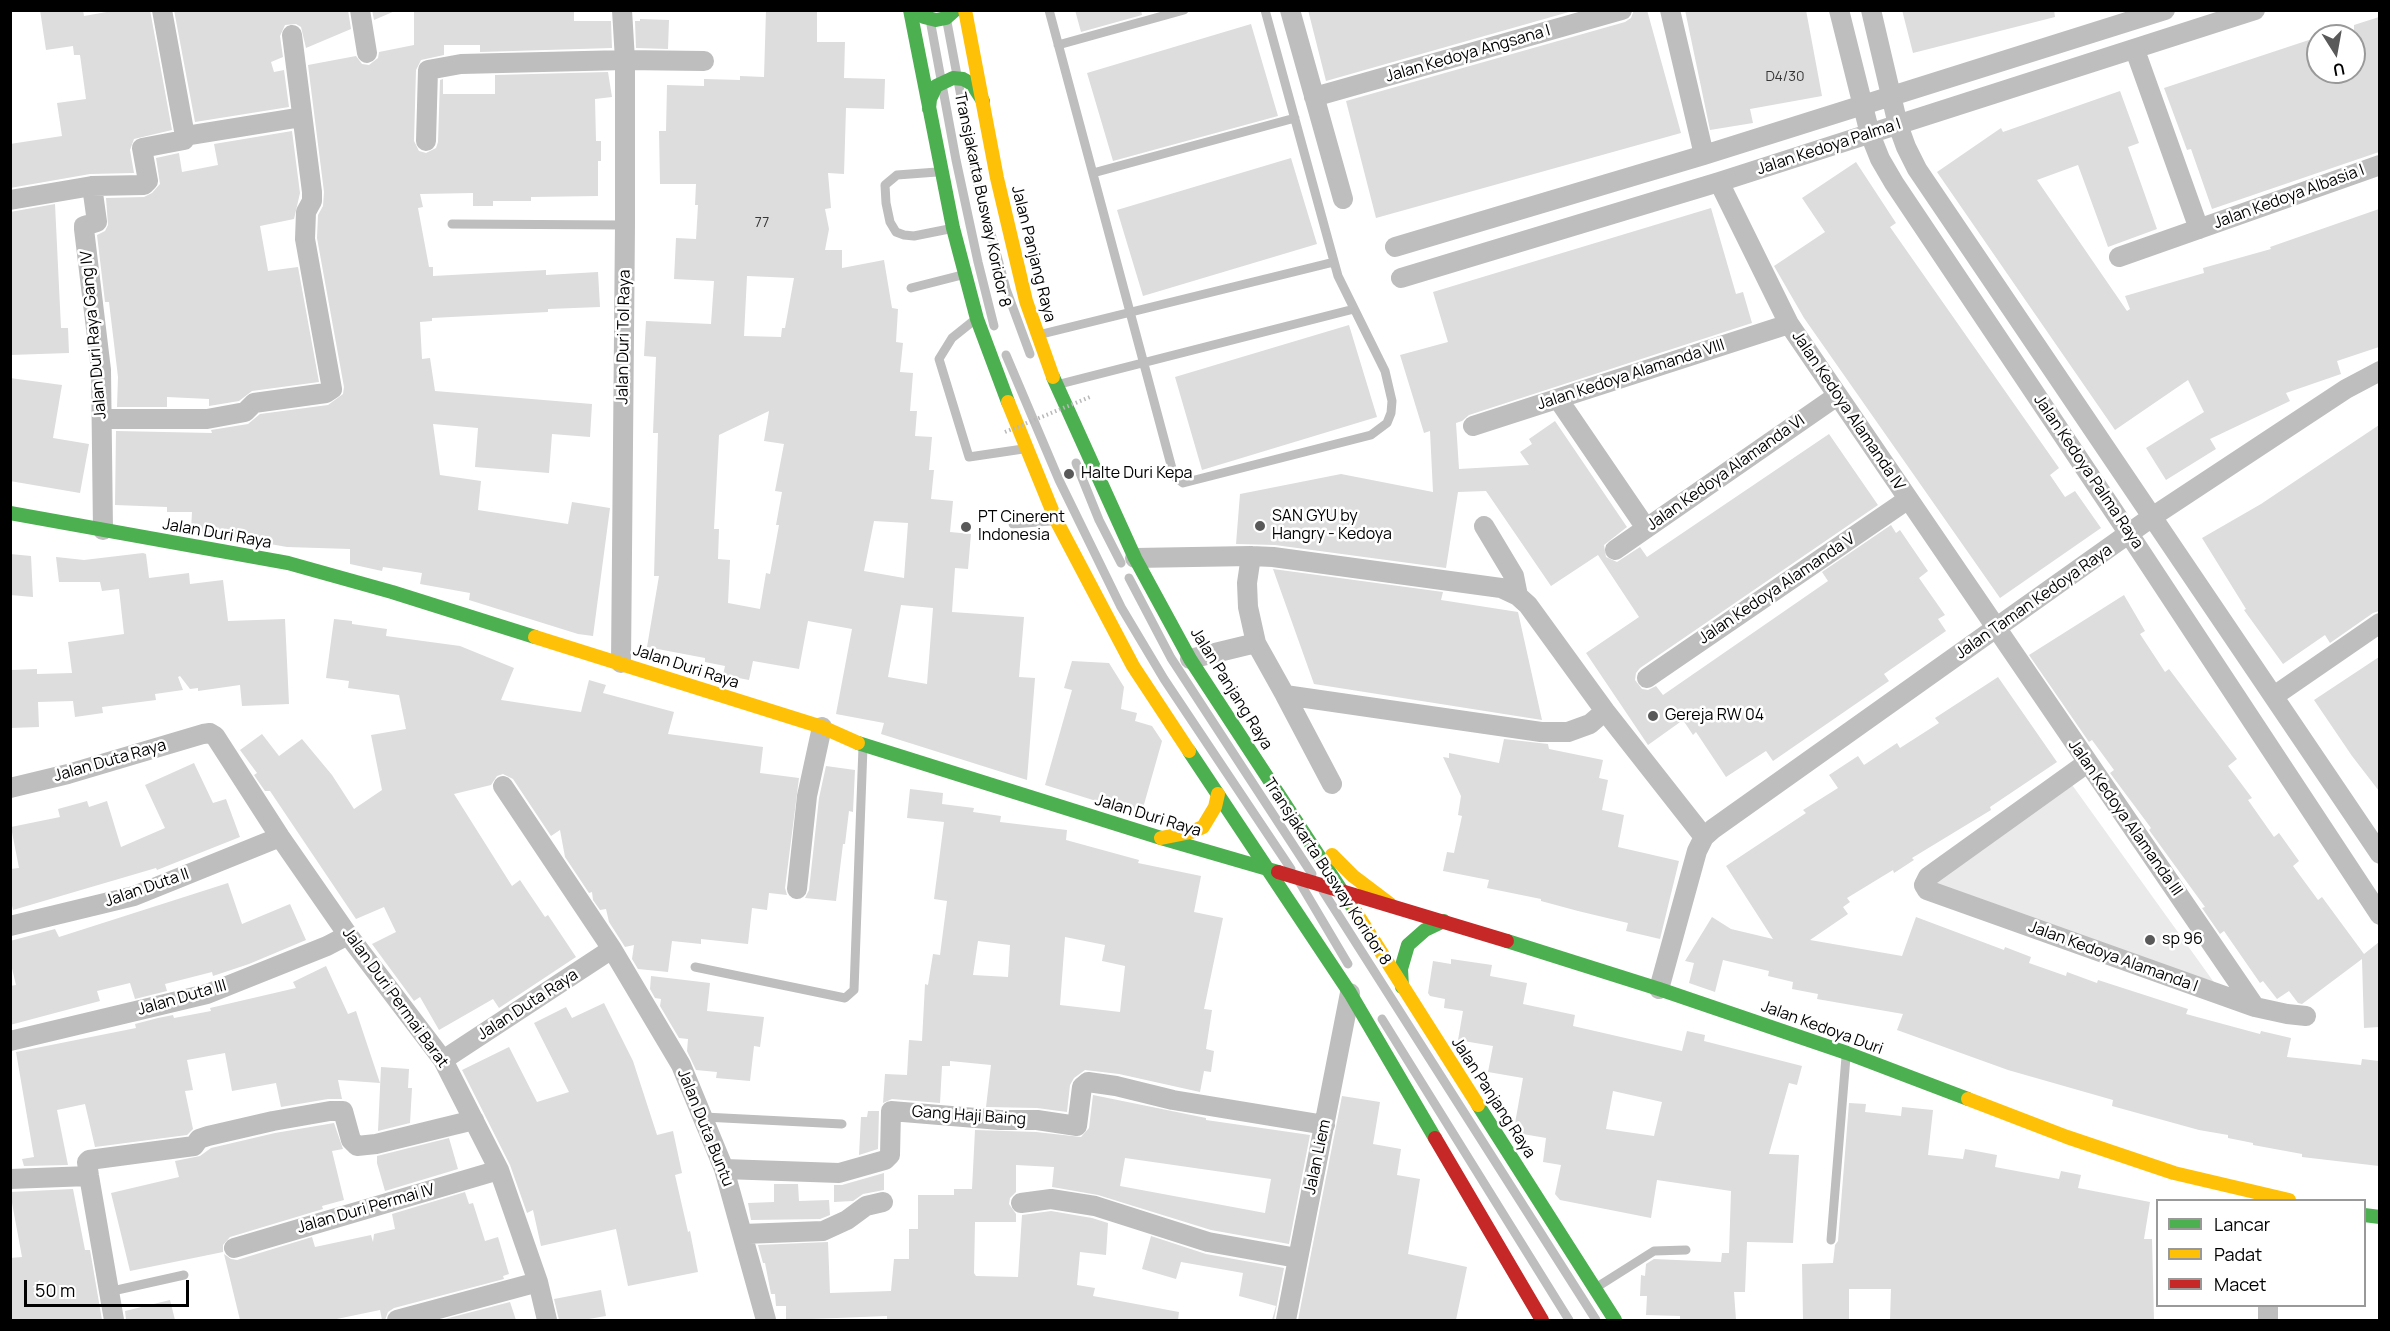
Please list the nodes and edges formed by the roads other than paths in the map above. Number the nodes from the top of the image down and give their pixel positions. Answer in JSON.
{"nodes":[{"id":1,"x":162,"y":10,"type":"edge"},
{"id":2,"x":360,"y":10,"type":"edge"},
{"id":3,"x":622,"y":10,"type":"edge"},
{"id":4,"x":910,"y":10,"type":"edge"},
{"id":5,"x":915,"y":10,"type":"edge"},
{"id":6,"x":965,"y":10,"type":"edge"},
{"id":7,"x":1049,"y":10,"type":"edge"},
{"id":8,"x":1184,"y":10,"type":"edge"},
{"id":9,"x":1265,"y":10,"type":"edge"},
{"id":10,"x":1290,"y":10,"type":"edge"},
{"id":11,"x":1622,"y":10,"type":"edge"},
{"id":12,"x":1670,"y":10,"type":"edge"},
{"id":13,"x":1839,"y":10,"type":"edge"},
{"id":14,"x":1871,"y":10,"type":"edge"},
{"id":15,"x":2165,"y":10,"type":"edge"},
{"id":16,"x":2255,"y":10,"type":"edge"},
{"id":17,"x":948,"y":13,"type":"edge"},
{"id":18,"x":930,"y":15,"type":"edge"},
{"id":19,"x":292,"y":35,"type":"dead end"},
{"id":20,"x":1058,"y":45,"type":"junction"},
{"id":21,"x":2135,"y":50,"type":"junction"},
{"id":22,"x":368,"y":53,"type":"dead end"},
{"id":23,"x":625,"y":60,"type":"junction"},
{"id":24,"x":704,"y":61,"type":"dead end"},
{"id":25,"x":958,"y":78,"type":"junction"},
{"id":26,"x":942,"y":82,"type":"junction"},
{"id":27,"x":1314,"y":97,"type":"junction"},
{"id":28,"x":1891,"y":98,"type":"junction"},
{"id":29,"x":983,"y":101,"type":"junction"},
{"id":30,"x":1862,"y":107,"type":"junction"},
{"id":31,"x":928,"y":109,"type":"junction"},
{"id":32,"x":302,"y":117,"type":"junction"},
{"id":33,"x":1295,"y":118,"type":"junction"},
{"id":34,"x":1898,"y":125,"type":"junction"},
{"id":35,"x":1870,"y":134,"type":"junction"},
{"id":36,"x":185,"y":136,"type":"junction"},
{"id":37,"x":426,"y":141,"type":"dead end"},
{"id":38,"x":1704,"y":156,"type":"junction"},
{"id":39,"x":2379,"y":165,"type":"edge"},
{"id":40,"x":943,"y":172,"type":"junction"},
{"id":41,"x":1094,"y":173,"type":"junction"},
{"id":42,"x":1719,"y":182,"type":"junction"},
{"id":43,"x":92,"y":186,"type":"junction"},
{"id":44,"x":1343,"y":199,"type":"dead end"},
{"id":45,"x":10,"y":200,"type":"edge"},
{"id":46,"x":1554,"y":200,"type":"junction"},
{"id":47,"x":452,"y":224,"type":"dead end"},
{"id":48,"x":626,"y":225,"type":"junction"},
{"id":49,"x":953,"y":228,"type":"junction"},
{"id":50,"x":2199,"y":229,"type":"junction"},
{"id":51,"x":1563,"y":230,"type":"junction"},
{"id":52,"x":1395,"y":247,"type":"dead end"},
{"id":53,"x":2119,"y":257,"type":"dead end"},
{"id":54,"x":1334,"y":262,"type":"junction"},
{"id":55,"x":965,"y":274,"type":"junction"},
{"id":56,"x":1401,"y":278,"type":"dead end"},
{"id":57,"x":911,"y":288,"type":"dead end"},
{"id":58,"x":1354,"y":309,"type":"junction"},
{"id":59,"x":1131,"y":312,"type":"junction"},
{"id":60,"x":977,"y":318,"type":"junction"},
{"id":61,"x":1789,"y":324,"type":"junction"},
{"id":62,"x":1036,"y":336,"type":"junction"},
{"id":63,"x":999,"y":337,"type":"dead end"},
{"id":64,"x":1003,"y":348,"type":"dead end"},
{"id":65,"x":1144,"y":361,"type":"junction"},
{"id":66,"x":1035,"y":366,"type":"dead end"},
{"id":67,"x":2379,"y":371,"type":"edge"},
{"id":68,"x":1056,"y":385,"type":"junction"},
{"id":69,"x":1837,"y":396,"type":"junction"},
{"id":70,"x":1558,"y":399,"type":"junction"},
{"id":71,"x":102,"y":419,"type":"junction"},
{"id":72,"x":1473,"y":426,"type":"dead end"},
{"id":73,"x":1026,"y":448,"type":"junction"},
{"id":74,"x":1070,"y":452,"type":"dead end"},
{"id":75,"x":1908,"y":500,"type":"junction"},
{"id":76,"x":10,"y":513,"type":"edge"},
{"id":77,"x":2152,"y":517,"type":"junction"},
{"id":78,"x":1056,"y":520,"type":"junction"},
{"id":79,"x":1013,"y":524,"type":"dead end"},
{"id":80,"x":1484,"y":526,"type":"dead end"},
{"id":81,"x":1646,"y":528,"type":"junction"},
{"id":82,"x":103,"y":530,"type":"junction"},
{"id":83,"x":2129,"y":534,"type":"junction"},
{"id":84,"x":1615,"y":550,"type":"dead end"},
{"id":85,"x":1251,"y":556,"type":"junction"},
{"id":86,"x":1135,"y":558,"type":"junction"},
{"id":87,"x":1518,"y":596,"type":"junction"},
{"id":88,"x":2379,"y":623,"type":"edge"},
{"id":89,"x":1995,"y":629,"type":"junction"},
{"id":90,"x":1256,"y":643,"type":"junction"},
{"id":91,"x":1190,"y":659,"type":"junction"},
{"id":92,"x":621,"y":663,"type":"junction"},
{"id":93,"x":1647,"y":678,"type":"dead end"},
{"id":94,"x":1285,"y":695,"type":"junction"},
{"id":95,"x":2274,"y":696,"type":"junction"},
{"id":96,"x":1605,"y":711,"type":"junction"},
{"id":97,"x":822,"y":727,"type":"junction"},
{"id":98,"x":210,"y":733,"type":"joint"},
{"id":99,"x":863,"y":744,"type":"junction"},
{"id":100,"x":2087,"y":763,"type":"junction"},
{"id":101,"x":1332,"y":784,"type":"dead end"},
{"id":102,"x":503,"y":786,"type":"dead end"},
{"id":103,"x":10,"y":788,"type":"edge"},
{"id":104,"x":1218,"y":794,"type":"junction"},
{"id":105,"x":1286,"y":807,"type":"junction"},
{"id":106,"x":280,"y":837,"type":"junction"},
{"id":107,"x":1704,"y":837,"type":"junction"},
{"id":108,"x":1161,"y":838,"type":"junction"},
{"id":109,"x":2379,"y":853,"type":"edge"},
{"id":110,"x":1269,"y":869,"type":"junction"},
{"id":111,"x":1296,"y":877,"type":"junction"},
{"id":112,"x":1318,"y":883,"type":"junction"},
{"id":113,"x":797,"y":889,"type":"dead end"},
{"id":114,"x":1342,"y":890,"type":"junction"},
{"id":115,"x":1390,"y":904,"type":"junction"},
{"id":116,"x":2379,"y":915,"type":"edge"},
{"id":117,"x":1444,"y":921,"type":"junction"},
{"id":118,"x":10,"y":926,"type":"edge"},
{"id":119,"x":348,"y":935,"type":"junction"},
{"id":120,"x":612,"y":949,"type":"junction"},
{"id":121,"x":694,"y":966,"type":"dead end"},
{"id":122,"x":1351,"y":968,"type":"dead end"},
{"id":123,"x":1402,"y":987,"type":"junction"},
{"id":124,"x":1659,"y":989,"type":"junction"},
{"id":125,"x":1350,"y":993,"type":"junction"},
{"id":126,"x":2255,"y":1007,"type":"junction"},
{"id":127,"x":1376,"y":1008,"type":"dead end"},
{"id":128,"x":2306,"y":1016,"type":"dead end"},
{"id":129,"x":10,"y":1041,"type":"edge"},
{"id":130,"x":1847,"y":1053,"type":"junction"},
{"id":131,"x":444,"y":1060,"type":"junction"},
{"id":132,"x":703,"y":1117,"type":"junction"},
{"id":133,"x":474,"y":1120,"type":"junction"},
{"id":134,"x":842,"y":1124,"type":"dead end"},
{"id":135,"x":1325,"y":1125,"type":"junction"},
{"id":136,"x":724,"y":1169,"type":"junction"},
{"id":137,"x":499,"y":1170,"type":"junction"},
{"id":138,"x":89,"y":1176,"type":"junction"},
{"id":139,"x":10,"y":1179,"type":"edge"},
{"id":140,"x":2276,"y":1199,"type":"edge"},
{"id":141,"x":883,"y":1202,"type":"dead end"},
{"id":142,"x":1021,"y":1203,"type":"dead end"},
{"id":143,"x":743,"y":1234,"type":"junction"},
{"id":144,"x":1831,"y":1240,"type":"dead end"},
{"id":145,"x":234,"y":1248,"type":"dead end"},
{"id":146,"x":1686,"y":1250,"type":"dead end"},
{"id":147,"x":1297,"y":1258,"type":"junction"},
{"id":148,"x":184,"y":1275,"type":"dead end"},
{"id":149,"x":538,"y":1282,"type":"junction"},
{"id":150,"x":1595,"y":1288,"type":"junction"},
{"id":151,"x":108,"y":1292,"type":"junction"},
{"id":152,"x":1527,"y":1296,"type":"junction"},
{"id":153,"x":114,"y":1320,"type":"edge"},
{"id":154,"x":398,"y":1320,"type":"edge"},
{"id":155,"x":547,"y":1320,"type":"edge"},
{"id":156,"x":766,"y":1320,"type":"edge"},
{"id":157,"x":1286,"y":1320,"type":"edge"},
{"id":158,"x":1524,"y":1320,"type":"edge"},
{"id":159,"x":1542,"y":1320,"type":"edge"},
{"id":160,"x":1569,"y":1320,"type":"edge"},
{"id":161,"x":1596,"y":1320,"type":"edge"},
{"id":162,"x":1615,"y":1320,"type":"edge"}],
"edges":[{"from":1,"to":36,"type":"street"},
{"from":2,"to":22,"type":"street"},
{"from":3,"to":23,"type":"street","name":"Jalan Duri Tol Raya"},
{"from":4,"to":31,"type":"main road"},
{"from":5,"to":18,"type":"main road"},
{"from":6,"to":29,"type":"main road","name":"Jalan Panjang Raya"},
{"from":7,"to":20,"type":"lane"},
{"from":8,"to":20,"type":"lane"},
{"from":9,"to":33,"type":"lane"},
{"from":10,"to":27,"type":"street"},
{"from":11,"to":27,"type":"street","name":"Jalan Kedoya Angsana I"},
{"from":12,"to":38,"type":"street"},
{"from":13,"to":30,"type":"street","name":"Jalan Kedoya Palma Raya"},
{"from":14,"to":28,"type":"street","name":"Jalan Kedoya Palma Raya"},
{"from":15,"to":28,"type":"street","name":"Jalan Kedoya Palma I"},
{"from":16,"to":21,"type":"street","name":"Jalan Kedoya Palma I"},
{"from":17,"to":18,"type":"main road"},
{"from":17,"to":25,"type":"lane","name":"Transjakarta Busway Koridor 8"},
{"from":18,"to":26,"type":"lane","name":"Transjakarta Busway Koridor 8"},
{"from":19,"to":32,"type":"street"},
{"from":20,"to":41,"type":"lane"},
{"from":21,"to":34,"type":"street","name":"Jalan Kedoya Palma I"},
{"from":21,"to":50,"type":"street","name":"Jalan Kedoya Albasia I"},
{"from":23,"to":24,"type":"street"},
{"from":23,"to":37,"type":"street"},
{"from":23,"to":48,"type":"street","name":"Jalan Duri Tol Raya"},
{"from":25,"to":26,"type":"main road"},
{"from":25,"to":29,"type":"main road"},
{"from":25,"to":66,"type":"lane","name":"Transjakarta Busway Koridor 8"},
{"from":26,"to":31,"type":"main road"},
{"from":26,"to":63,"type":"lane","name":"Transjakarta Busway Koridor 8"},
{"from":27,"to":44,"type":"street"},
{"from":28,"to":30,"type":"street","name":"Jalan Kedoya Palma I"},
{"from":28,"to":34,"type":"street","name":"Jalan Kedoya Palma Raya"},
{"from":29,"to":62,"type":"main road","name":"Jalan Panjang Raya"},
{"from":30,"to":35,"type":"street","name":"Jalan Kedoya Palma Raya"},
{"from":30,"to":38,"type":"street","name":"Jalan Kedoya Palma I"},
{"from":31,"to":40,"type":"main road"},
{"from":32,"to":36,"type":"street"},
{"from":32,"to":71,"type":"street"},
{"from":33,"to":41,"type":"lane"},
{"from":33,"to":54,"type":"lane"},
{"from":34,"to":35,"type":"street","name":"Jalan Kedoya Palma I"},
{"from":34,"to":77,"type":"street","name":"Jalan Kedoya Palma Raya"},
{"from":35,"to":42,"type":"street","name":"Jalan Kedoya Palma I"},
{"from":35,"to":83,"type":"street","name":"Jalan Kedoya Palma Raya"},
{"from":36,"to":43,"type":"street"},
{"from":38,"to":46,"type":"street","name":"Jalan Kedoya Palma I"},
{"from":39,"to":50,"type":"street","name":"Jalan Kedoya Albasia I"},
{"from":40,"to":49,"type":"main road"},
{"from":40,"to":49,"type":"lane"},
{"from":41,"to":59,"type":"lane"},
{"from":42,"to":51,"type":"street","name":"Jalan Kedoya Palma I"},
{"from":42,"to":61,"type":"street","name":"Jalan Kedoya Alamanda IV"},
{"from":43,"to":45,"type":"street"},
{"from":43,"to":71,"type":"street","name":"Jalan Duri Raya Gang IV"},
{"from":46,"to":51,"type":"street"},
{"from":46,"to":52,"type":"street","name":"Jalan Kedoya Palma I"},
{"from":47,"to":48,"type":"lane"},
{"from":48,"to":92,"type":"street","name":"Jalan Duri Tol Raya"},
{"from":49,"to":55,"type":"main road"},
{"from":50,"to":53,"type":"street","name":"Jalan Kedoya Albasia I"},
{"from":51,"to":56,"type":"street","name":"Jalan Kedoya Palma I"},
{"from":54,"to":58,"type":"lane"},
{"from":54,"to":59,"type":"lane"},
{"from":55,"to":57,"type":"lane"},
{"from":55,"to":60,"type":"main road"},
{"from":58,"to":65,"type":"lane"},
{"from":58,"to":65,"type":"lane"},
{"from":59,"to":62,"type":"lane"},
{"from":59,"to":65,"type":"lane"},
{"from":60,"to":73,"type":"main road"},
{"from":60,"to":73,"type":"lane"},
{"from":61,"to":69,"type":"street","name":"Jalan Kedoya Alamanda IV"},
{"from":61,"to":70,"type":"street","name":"Jalan Kedoya Alamanda VIII"},
{"from":62,"to":68,"type":"main road","name":"Jalan Panjang Raya"},
{"from":64,"to":111,"type":"lane","name":"Transjakarta Busway Koridor 8"},
{"from":65,"to":68,"type":"lane"},
{"from":67,"to":77,"type":"street","name":"Jalan Taman Kedoya Raya"},
{"from":68,"to":86,"type":"main road","name":"Jalan Panjang Raya"},
{"from":69,"to":75,"type":"street","name":"Jalan Kedoya Alamanda IV"},
{"from":69,"to":81,"type":"street","name":"Jalan Kedoya Alamanda VI"},
{"from":70,"to":72,"type":"street","name":"Jalan Kedoya Alamanda VIII"},
{"from":70,"to":81,"type":"street"},
{"from":71,"to":82,"type":"street","name":"Jalan Duri Raya Gang IV"},
{"from":73,"to":78,"type":"main road"},
{"from":74,"to":112,"type":"lane","name":"Transjakarta Busway Koridor 8"},
{"from":75,"to":89,"type":"street","name":"Jalan Kedoya Alamanda IV"},
{"from":75,"to":93,"type":"street","name":"Jalan Kedoya Alamanda V"},
{"from":76,"to":82,"type":"main road","name":"Jalan Duri Raya"},
{"from":77,"to":83,"type":"street","name":"Jalan Taman Kedoya Raya"},
{"from":77,"to":95,"type":"street","name":"Jalan Kedoya Palma Raya"},
{"from":78,"to":79,"type":"lane"},
{"from":78,"to":104,"type":"main road"},
{"from":80,"to":87,"type":"street"},
{"from":81,"to":84,"type":"street","name":"Jalan Kedoya Alamanda VI"},
{"from":82,"to":92,"type":"main road","name":"Jalan Duri Raya"},
{"from":83,"to":89,"type":"street","name":"Jalan Taman Kedoya Raya"},
{"from":83,"to":116,"type":"street","name":"Jalan Kedoya Palma Raya"},
{"from":85,"to":86,"type":"street"},
{"from":85,"to":87,"type":"street"},
{"from":85,"to":90,"type":"street"},
{"from":86,"to":91,"type":"main road","name":"Jalan Panjang Raya"},
{"from":87,"to":96,"type":"street"},
{"from":88,"to":95,"type":"street"},
{"from":89,"to":100,"type":"street","name":"Jalan Kedoya Alamanda III"},
{"from":89,"to":107,"type":"street","name":"Jalan Taman Kedoya Raya"},
{"from":90,"to":91,"type":"street"},
{"from":90,"to":94,"type":"street"},
{"from":91,"to":105,"type":"main road","name":"Jalan Panjang Raya"},
{"from":92,"to":97,"type":"main road","name":"Jalan Duri Raya"},
{"from":94,"to":96,"type":"street"},
{"from":94,"to":101,"type":"street"},
{"from":95,"to":109,"type":"street","name":"Jalan Kedoya Palma Raya"},
{"from":96,"to":107,"type":"street"},
{"from":97,"to":99,"type":"main road","name":"Jalan Duri Raya"},
{"from":97,"to":113,"type":"street"},
{"from":98,"to":103,"type":"street","name":"Jalan Duta Raya"},
{"from":98,"to":106,"type":"street","name":"Jalan Duri Permai Barat"},
{"from":99,"to":108,"type":"main road","name":"Jalan Duri Raya"},
{"from":99,"to":121,"type":"lane"},
{"from":100,"to":126,"type":"street","name":"Jalan Kedoya Alamanda III"},
{"from":100,"to":126,"type":"street","name":"Jalan Kedoya Alamanda I"},
{"from":102,"to":120,"type":"street","name":"Jalan Duta Buntu"},
{"from":104,"to":108,"type":"main road"},
{"from":104,"to":110,"type":"main road"},
{"from":105,"to":114,"type":"main road","name":"Jalan Panjang Raya"},
{"from":105,"to":115,"type":"main road"},
{"from":106,"to":118,"type":"street","name":"Jalan Duta II"},
{"from":106,"to":119,"type":"street","name":"Jalan Duri Permai Barat"},
{"from":107,"to":124,"type":"street"},
{"from":108,"to":110,"type":"main road","name":"Jalan Duri Raya"},
{"from":110,"to":111,"type":"main road","name":"Jalan Duri Raya"},
{"from":110,"to":125,"type":"main road"},
{"from":111,"to":112,"type":"main road","name":"Jalan Duri Raya"},
{"from":111,"to":122,"type":"lane","name":"Transjakarta Busway Koridor 8"},
{"from":112,"to":114,"type":"main road","name":"Jalan Duri Raya"},
{"from":112,"to":161,"type":"lane","name":"Transjakarta Busway Koridor 8"},
{"from":114,"to":115,"type":"main road","name":"Jalan Kedoya Duri"},
{"from":114,"to":123,"type":"main road","name":"Jalan Panjang Raya"},
{"from":115,"to":117,"type":"main road","name":"Jalan Kedoya Duri"},
{"from":117,"to":123,"type":"main road"},
{"from":117,"to":124,"type":"main road","name":"Jalan Kedoya Duri"},
{"from":119,"to":129,"type":"street","name":"Jalan Duta III"},
{"from":119,"to":131,"type":"street","name":"Jalan Duri Permai Barat"},
{"from":120,"to":131,"type":"street","name":"Jalan Duta Raya"},
{"from":120,"to":132,"type":"street","name":"Jalan Duta Buntu"},
{"from":123,"to":150,"type":"main road","name":"Jalan Panjang Raya"},
{"from":124,"to":130,"type":"main road","name":"Jalan Kedoya Duri"},
{"from":125,"to":135,"type":"street","name":"Jalan Liem"},
{"from":125,"to":152,"type":"main road"},
{"from":126,"to":128,"type":"street","name":"Jalan Kedoya Alamanda I"},
{"from":127,"to":160,"type":"lane"},
{"from":130,"to":140,"type":"main road","name":"Jalan Kedoya Duri"},
{"from":130,"to":144,"type":"lane"},
{"from":131,"to":133,"type":"street","name":"Jalan Duri Permai Barat"},
{"from":132,"to":134,"type":"lane"},
{"from":132,"to":136,"type":"street","name":"Jalan Duta Buntu"},
{"from":133,"to":137,"type":"street","name":"Jalan Duri Permai Barat"},
{"from":133,"to":138,"type":"street"},
{"from":135,"to":136,"type":"street","name":"Gang Haji Baing"},
{"from":135,"to":147,"type":"street","name":"Jalan Liem"},
{"from":136,"to":143,"type":"street","name":"Jalan Duta Buntu"},
{"from":137,"to":145,"type":"street","name":"Jalan Duri Permai IV"},
{"from":137,"to":149,"type":"street","name":"Jalan Duri Permai Barat"},
{"from":138,"to":139,"type":"street"},
{"from":138,"to":151,"type":"street"},
{"from":141,"to":143,"type":"street"},
{"from":142,"to":147,"type":"street"},
{"from":143,"to":156,"type":"street","name":"Jalan Duta Buntu"},
{"from":146,"to":150,"type":"lane"},
{"from":147,"to":157,"type":"street","name":"Jalan Liem"},
{"from":148,"to":151,"type":"lane"},
{"from":149,"to":154,"type":"street"},
{"from":149,"to":155,"type":"street","name":"Jalan Duri Permai Barat"},
{"from":150,"to":162,"type":"main road","name":"Jalan Panjang Raya"},
{"from":151,"to":153,"type":"street"},
{"from":152,"to":158,"type":"street"},
{"from":152,"to":159,"type":"main road"}]}
